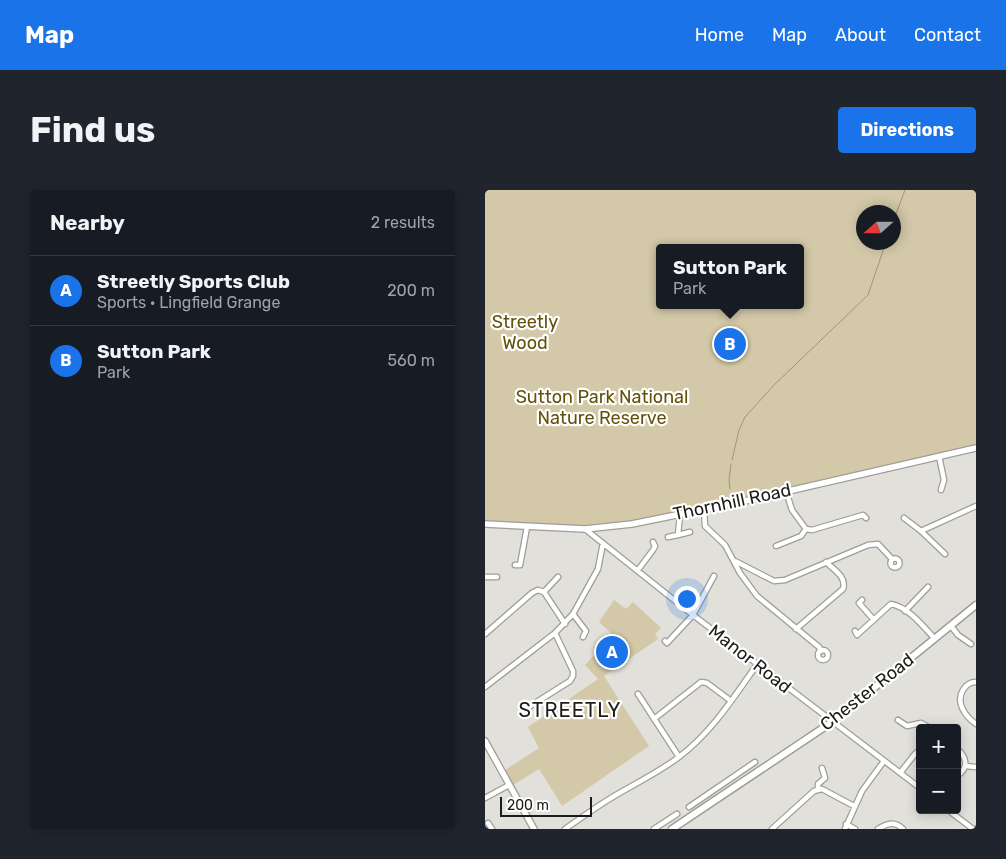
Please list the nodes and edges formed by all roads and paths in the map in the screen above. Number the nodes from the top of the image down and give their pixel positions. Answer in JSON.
{"nodes":[{"id":1,"x":976,"y":448,"type":"edge"},
{"id":2,"x":939,"y":456,"type":"junction"},
{"id":3,"x":945,"y":488,"type":"dead end"},
{"id":4,"x":786,"y":491,"type":"junction"},
{"id":5,"x":976,"y":506,"type":"edge"},
{"id":6,"x":704,"y":509,"type":"junction"},
{"id":7,"x":861,"y":510,"type":"dead end"},
{"id":8,"x":680,"y":514,"type":"junction"},
{"id":9,"x":907,"y":519,"type":"dead end"},
{"id":10,"x":485,"y":524,"type":"edge"},
{"id":11,"x":527,"y":527,"type":"junction"},
{"id":12,"x":601,"y":528,"type":"junction"},
{"id":13,"x":585,"y":529,"type":"junction"},
{"id":14,"x":806,"y":529,"type":"junction"},
{"id":15,"x":921,"y":531,"type":"junction"},
{"id":16,"x":690,"y":532,"type":"dead end"},
{"id":17,"x":678,"y":535,"type":"junction"},
{"id":18,"x":667,"y":537,"type":"dead end"},
{"id":19,"x":601,"y":541,"type":"junction"},
{"id":20,"x":653,"y":542,"type":"dead end"},
{"id":21,"x":776,"y":546,"type":"dead end"},
{"id":22,"x":944,"y":552,"type":"dead end"},
{"id":23,"x":892,"y":559,"type":"dead end"},
{"id":24,"x":734,"y":561,"type":"junction"},
{"id":25,"x":826,"y":562,"type":"junction"},
{"id":26,"x":515,"y":565,"type":"dead end"},
{"id":27,"x":638,"y":570,"type":"junction"},
{"id":28,"x":714,"y":576,"type":"dead end"},
{"id":29,"x":485,"y":577,"type":"edge"},
{"id":30,"x":559,"y":577,"type":"dead end"},
{"id":31,"x":494,"y":578,"type":"dead end"},
{"id":32,"x":711,"y":581,"type":"junction"},
{"id":33,"x":716,"y":584,"type":"dead end"},
{"id":34,"x":544,"y":592,"type":"junction"},
{"id":35,"x":930,"y":596,"type":"dead end"},
{"id":36,"x":862,"y":600,"type":"dead end"},
{"id":37,"x":976,"y":605,"type":"edge"},
{"id":38,"x":905,"y":611,"type":"junction"},
{"id":39,"x":573,"y":614,"type":"junction"},
{"id":40,"x":693,"y":615,"type":"junction"},
{"id":41,"x":874,"y":620,"type":"junction"},
{"id":42,"x":565,"y":624,"type":"junction"},
{"id":43,"x":951,"y":626,"type":"junction"},
{"id":44,"x":796,"y":628,"type":"junction"},
{"id":45,"x":586,"y":631,"type":"junction"},
{"id":46,"x":855,"y":631,"type":"dead end"},
{"id":47,"x":555,"y":632,"type":"junction"},
{"id":48,"x":593,"y":632,"type":"dead end"},
{"id":49,"x":486,"y":635,"type":"edge"},
{"id":50,"x":583,"y":638,"type":"dead end"},
{"id":51,"x":934,"y":638,"type":"junction"},
{"id":52,"x":665,"y":640,"type":"dead end"},
{"id":53,"x":971,"y":644,"type":"dead end"},
{"id":54,"x":821,"y":650,"type":"dead end"},
{"id":55,"x":758,"y":664,"type":"junction"},
{"id":56,"x":976,"y":682,"type":"edge"},
{"id":57,"x":485,"y":687,"type":"edge"},
{"id":58,"x":639,"y":694,"type":"dead end"},
{"id":59,"x":731,"y":701,"type":"junction"},
{"id":60,"x":526,"y":707,"type":"dead end"},
{"id":61,"x":654,"y":719,"type":"junction"},
{"id":62,"x":902,"y":720,"type":"dead end"},
{"id":63,"x":832,"y":722,"type":"junction"},
{"id":64,"x":916,"y":724,"type":"edge"},
{"id":65,"x":976,"y":724,"type":"edge"},
{"id":66,"x":485,"y":742,"type":"edge"},
{"id":67,"x":487,"y":749,"type":"edge"},
{"id":68,"x":961,"y":752,"type":"edge"},
{"id":69,"x":916,"y":753,"type":"edge"},
{"id":70,"x":679,"y":757,"type":"junction"},
{"id":71,"x":884,"y":761,"type":"junction"},
{"id":72,"x":755,"y":762,"type":"dead end"},
{"id":73,"x":748,"y":766,"type":"junction"},
{"id":74,"x":966,"y":766,"type":"junction"},
{"id":75,"x":822,"y":768,"type":"dead end"},
{"id":76,"x":975,"y":768,"type":"edge"},
{"id":77,"x":900,"y":773,"type":"junction"},
{"id":78,"x":961,"y":773,"type":"edge"},
{"id":79,"x":754,"y":774,"type":"junction"},
{"id":80,"x":509,"y":785,"type":"junction"},
{"id":81,"x":916,"y":785,"type":"edge"},
{"id":82,"x":818,"y":790,"type":"junction"},
{"id":83,"x":485,"y":798,"type":"edge"},
{"id":84,"x":854,"y":806,"type":"junction"},
{"id":85,"x":697,"y":812,"type":"junction"},
{"id":86,"x":677,"y":814,"type":"dead end"},
{"id":87,"x":954,"y":814,"type":"edge"},
{"id":88,"x":779,"y":824,"type":"junction"},
{"id":89,"x":845,"y":827,"type":"edge"},
{"id":90,"x":534,"y":829,"type":"edge"},
{"id":91,"x":565,"y":829,"type":"edge"},
{"id":92,"x":654,"y":829,"type":"edge"},
{"id":93,"x":671,"y":829,"type":"edge"},
{"id":94,"x":772,"y":829,"type":"edge"},
{"id":95,"x":782,"y":829,"type":"edge"},
{"id":96,"x":855,"y":829,"type":"edge"},
{"id":97,"x":879,"y":829,"type":"edge"},
{"id":98,"x":903,"y":829,"type":"edge"},
{"id":99,"x":973,"y":829,"type":"edge"}],
"edges":[{"from":1,"to":2,"type":"main road","name":"Thornhill Road"},
{"from":2,"to":3,"type":"street"},
{"from":2,"to":4,"type":"main road","name":"Thornhill Road"},
{"from":4,"to":6,"type":"main road","name":"Thornhill Road"},
{"from":4,"to":14,"type":"street"},
{"from":5,"to":15,"type":"street"},
{"from":6,"to":8,"type":"main road","name":"Thornhill Road"},
{"from":6,"to":24,"type":"street"},
{"from":7,"to":14,"type":"street"},
{"from":8,"to":12,"type":"main road","name":"Thornhill Road"},
{"from":8,"to":17,"type":"street"},
{"from":9,"to":15,"type":"street"},
{"from":10,"to":11,"type":"main road","name":"Thornhill Road"},
{"from":11,"to":13,"type":"main road","name":"Thornhill Road"},
{"from":11,"to":26,"type":"street"},
{"from":12,"to":13,"type":"main road","name":"Thornhill Road"},
{"from":12,"to":19,"type":"street"},
{"from":13,"to":19,"type":"street","name":"Manor Road"},
{"from":14,"to":21,"type":"street"},
{"from":15,"to":22,"type":"street"},
{"from":16,"to":17,"type":"street"},
{"from":17,"to":18,"type":"street"},
{"from":19,"to":27,"type":"street","name":"Manor Road"},
{"from":19,"to":39,"type":"street"},
{"from":20,"to":27,"type":"street"},
{"from":23,"to":25,"type":"street"},
{"from":24,"to":25,"type":"street"},
{"from":24,"to":44,"type":"street"},
{"from":25,"to":44,"type":"street"},
{"from":27,"to":40,"type":"street","name":"Manor Road"},
{"from":28,"to":32,"type":"street"},
{"from":29,"to":31,"type":"street"},
{"from":30,"to":34,"type":"street"},
{"from":32,"to":33,"type":"street"},
{"from":32,"to":40,"type":"street"},
{"from":34,"to":42,"type":"street"},
{"from":34,"to":49,"type":"street"},
{"from":35,"to":38,"type":"street"},
{"from":36,"to":41,"type":"street"},
{"from":37,"to":43,"type":"highway","name":"Chester Road"},
{"from":38,"to":41,"type":"street"},
{"from":38,"to":51,"type":"street"},
{"from":39,"to":42,"type":"street"},
{"from":39,"to":45,"type":"street"},
{"from":40,"to":52,"type":"street"},
{"from":40,"to":55,"type":"street","name":"Manor Road"},
{"from":41,"to":46,"type":"street"},
{"from":42,"to":47,"type":"street"},
{"from":43,"to":51,"type":"highway","name":"Chester Road"},
{"from":43,"to":53,"type":"street"},
{"from":44,"to":54,"type":"street"},
{"from":45,"to":48,"type":"street"},
{"from":45,"to":50,"type":"street"},
{"from":47,"to":57,"type":"street"},
{"from":47,"to":60,"type":"street"},
{"from":51,"to":63,"type":"highway","name":"Chester Road"},
{"from":55,"to":59,"type":"street"},
{"from":55,"to":63,"type":"street","name":"Manor Road"},
{"from":56,"to":65,"type":"street"},
{"from":58,"to":61,"type":"street"},
{"from":59,"to":61,"type":"street"},
{"from":59,"to":70,"type":"street"},
{"from":61,"to":70,"type":"street"},
{"from":62,"to":64,"type":"street"},
{"from":63,"to":71,"type":"street","name":"Manor Road"},
{"from":63,"to":79,"type":"highway","name":"Chester Road"},
{"from":66,"to":67,"type":"main road"},
{"from":67,"to":80,"type":"main road"},
{"from":68,"to":74,"type":"street"},
{"from":69,"to":77,"type":"street"},
{"from":70,"to":91,"type":"street"},
{"from":71,"to":77,"type":"street","name":"Manor Road"},
{"from":71,"to":84,"type":"street"},
{"from":72,"to":73,"type":"street"},
{"from":73,"to":79,"type":"street"},
{"from":73,"to":85,"type":"street"},
{"from":74,"to":76,"type":"street"},
{"from":74,"to":78,"type":"street"},
{"from":75,"to":82,"type":"street"},
{"from":77,"to":81,"type":"street","name":"Manor Road"},
{"from":79,"to":85,"type":"highway","name":"Chester Road"},
{"from":80,"to":83,"type":"street"},
{"from":80,"to":90,"type":"main road"},
{"from":82,"to":84,"type":"street"},
{"from":82,"to":88,"type":"street"},
{"from":84,"to":89,"type":"street"},
{"from":85,"to":93,"type":"highway","name":"Chester Road"},
{"from":86,"to":92,"type":"street"},
{"from":87,"to":99,"type":"street"},
{"from":88,"to":94,"type":"street"},
{"from":88,"to":95,"type":"street"},
{"from":89,"to":96,"type":"street"},
{"from":97,"to":98,"type":"street"}]}
